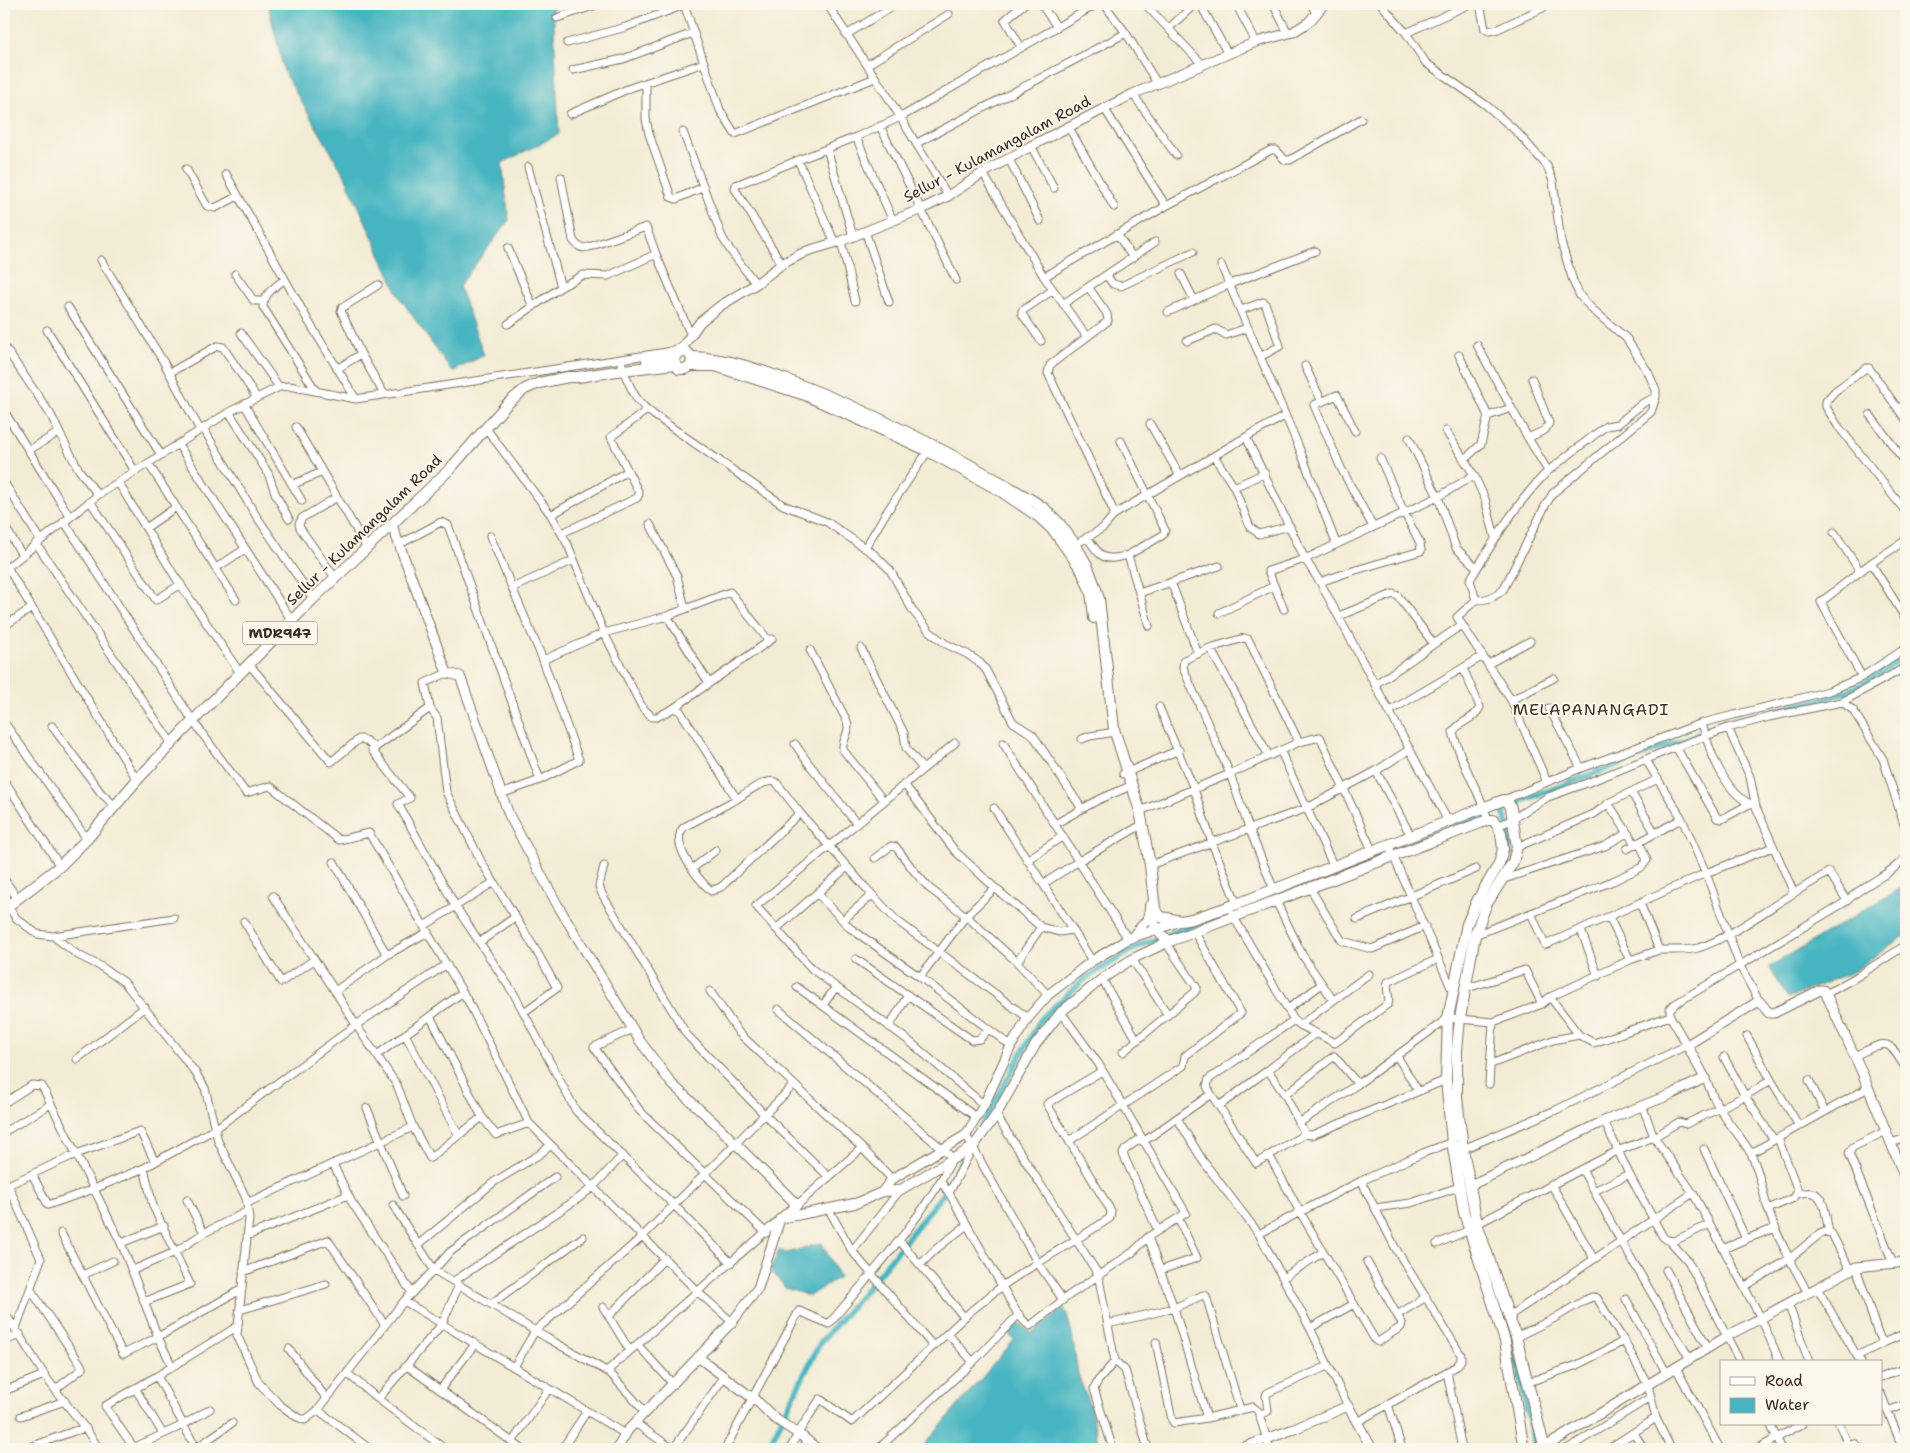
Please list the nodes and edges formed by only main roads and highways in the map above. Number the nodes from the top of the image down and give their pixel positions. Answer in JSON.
{"nodes":[{"id":1,"x":1324,"y":4,"type":"edge"},
{"id":2,"x":692,"y":335,"type":"junction"},
{"id":3,"x":678,"y":355,"type":"junction"},
{"id":4,"x":691,"y":359,"type":"junction"},
{"id":5,"x":622,"y":367,"type":"junction"},
{"id":6,"x":392,"y":525,"type":"junction"},
{"id":7,"x":1071,"y":547,"type":"junction"},
{"id":8,"x":1126,"y":773,"type":"junction"},
{"id":9,"x":1499,"y":814,"type":"junction"},
{"id":10,"x":1391,"y":850,"type":"junction"},
{"id":11,"x":6,"y":907,"type":"edge"},
{"id":12,"x":1154,"y":910,"type":"junction"},
{"id":13,"x":1232,"y":910,"type":"junction"},
{"id":14,"x":1181,"y":921,"type":"junction"},
{"id":15,"x":1161,"y":937,"type":"junction"},
{"id":16,"x":1129,"y":939,"type":"junction"},
{"id":17,"x":1454,"y":1018,"type":"junction"},
{"id":18,"x":980,"y":1111,"type":"junction"},
{"id":19,"x":995,"y":1116,"type":"junction"},
{"id":20,"x":969,"y":1144,"type":"junction"},
{"id":21,"x":1906,"y":1180,"type":"edge"},
{"id":22,"x":1464,"y":1187,"type":"junction"},
{"id":23,"x":882,"y":1192,"type":"junction"},
{"id":24,"x":780,"y":1219,"type":"junction"},
{"id":25,"x":1473,"y":1227,"type":"junction"},
{"id":26,"x":1906,"y":1262,"type":"edge"},
{"id":27,"x":698,"y":1357,"type":"junction"},
{"id":28,"x":617,"y":1449,"type":"edge"},
{"id":29,"x":816,"y":1449,"type":"edge"},
{"id":30,"x":1239,"y":1449,"type":"edge"},
{"id":31,"x":1372,"y":1449,"type":"edge"},
{"id":32,"x":1524,"y":1449,"type":"edge"},
{"id":33,"x":1538,"y":1449,"type":"edge"}],
"edges":[{"from":1,"to":2,"type":"main road","name":"Sellur - Kulamangalam Road"},
{"from":2,"to":3,"type":"main road","name":"Sellur - Kulamangalam Road"},
{"from":2,"to":4,"type":"main road"},
{"from":3,"to":4,"type":"main road"},
{"from":3,"to":4,"type":"main road"},
{"from":3,"to":5,"type":"main road"},
{"from":3,"to":5,"type":"main road"},
{"from":4,"to":7,"type":"main road"},
{"from":4,"to":7,"type":"main road"},
{"from":5,"to":6,"type":"main road","name":"Sellur - Kulamangalam Road","number":"MDR947"},
{"from":6,"to":11,"type":"main road","name":"Sellur - Kulamangalam Road","number":"MDR947"},
{"from":6,"to":24,"type":"main road"},
{"from":7,"to":8,"type":"main road"},
{"from":7,"to":8,"type":"main road"},
{"from":8,"to":12,"type":"main road"},
{"from":8,"to":12,"type":"main road"},
{"from":9,"to":10,"type":"main road"},
{"from":9,"to":10,"type":"main road"},
{"from":9,"to":17,"type":"main road"},
{"from":9,"to":17,"type":"main road"},
{"from":10,"to":13,"type":"main road"},
{"from":10,"to":13,"type":"main road"},
{"from":12,"to":14,"type":"main road"},
{"from":12,"to":15,"type":"main road"},
{"from":12,"to":16,"type":"main road"},
{"from":13,"to":14,"type":"main road"},
{"from":13,"to":15,"type":"main road"},
{"from":14,"to":15,"type":"main road"},
{"from":15,"to":16,"type":"main road"},
{"from":15,"to":19,"type":"main road"},
{"from":16,"to":18,"type":"main road"},
{"from":17,"to":22,"type":"main road"},
{"from":17,"to":22,"type":"main road"},
{"from":18,"to":19,"type":"main road"},
{"from":18,"to":20,"type":"main road"},
{"from":19,"to":20,"type":"main road"},
{"from":20,"to":23,"type":"main road"},
{"from":20,"to":23,"type":"main road"},
{"from":21,"to":22,"type":"main road"},
{"from":22,"to":25,"type":"main road"},
{"from":23,"to":24,"type":"main road"},
{"from":24,"to":27,"type":"main road"},
{"from":25,"to":32,"type":"main road"},
{"from":25,"to":33,"type":"main road"},
{"from":26,"to":33,"type":"main road"},
{"from":27,"to":28,"type":"main road"},
{"from":27,"to":29,"type":"main road"},
{"from":30,"to":31,"type":"main road"}]}
